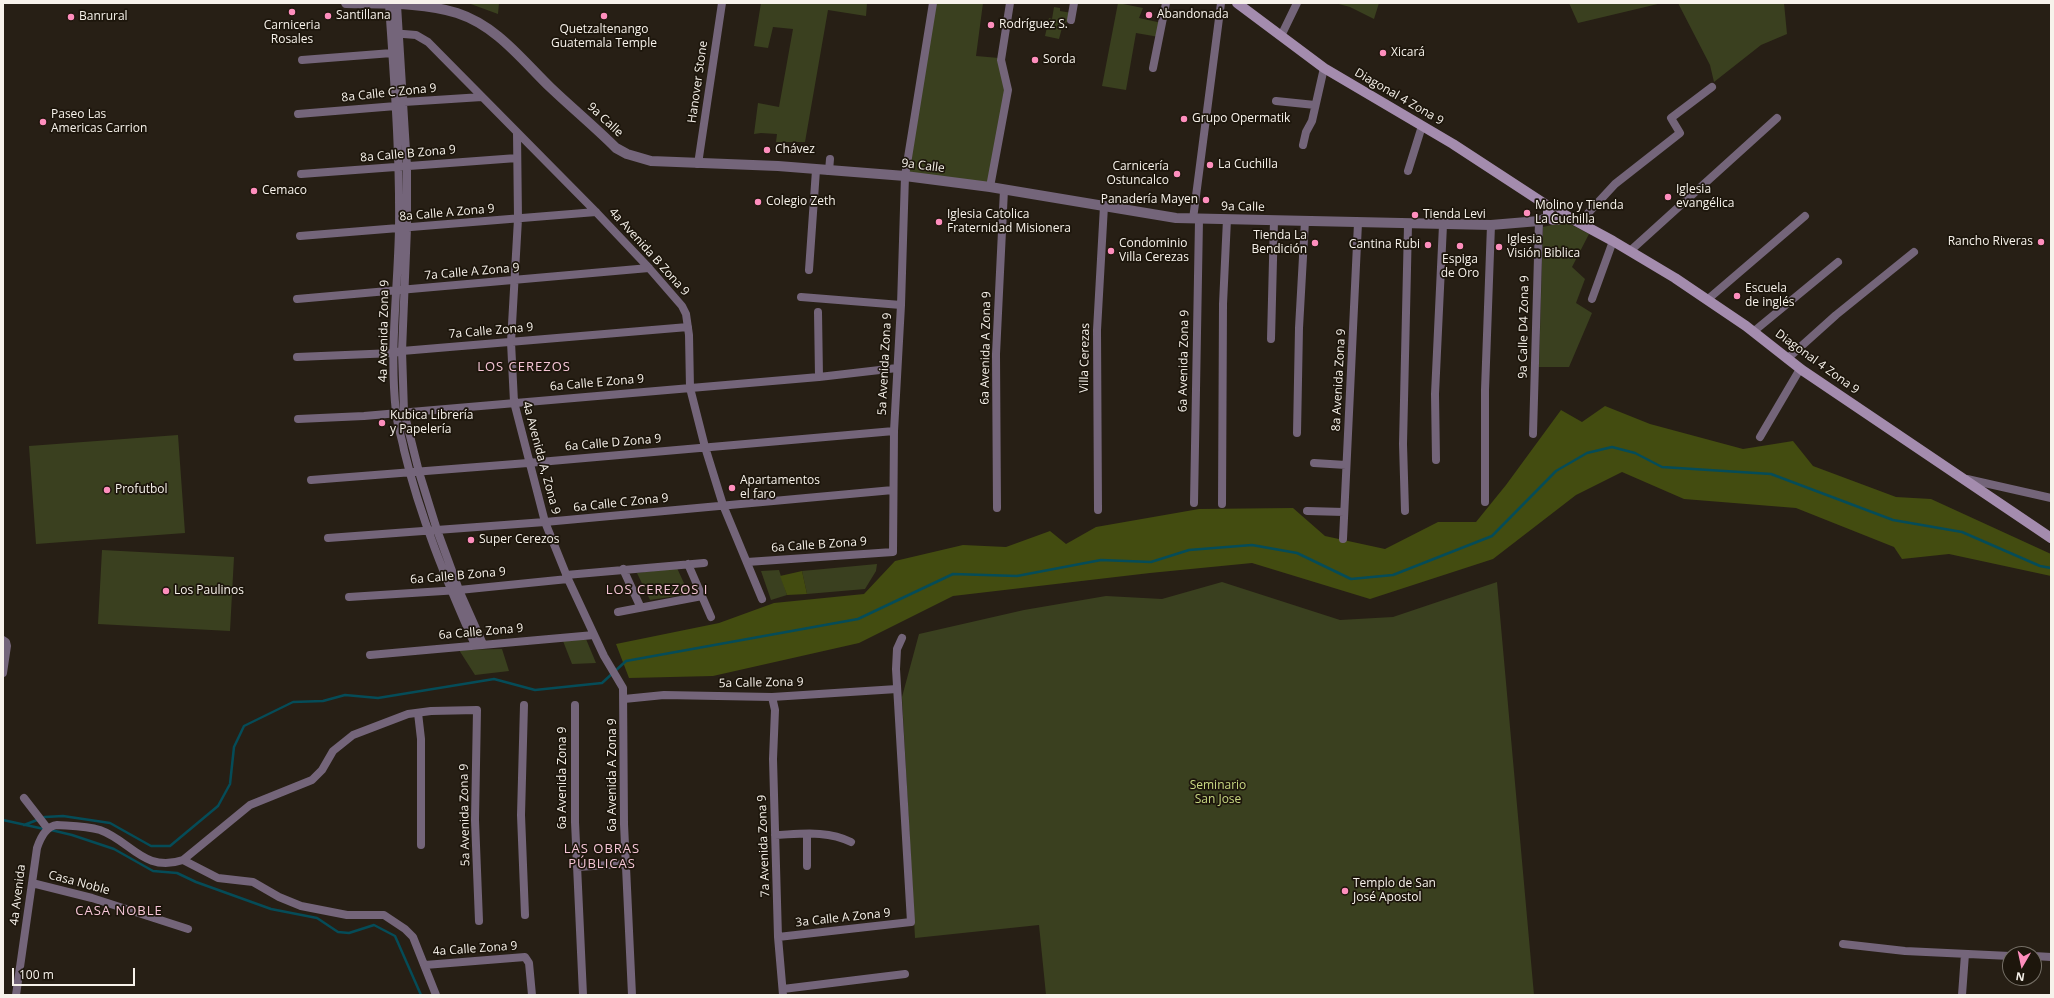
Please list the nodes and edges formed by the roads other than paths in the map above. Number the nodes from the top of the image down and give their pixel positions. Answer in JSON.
{"nodes":[{"id":1,"x":346,"y":3,"type":"edge"},
{"id":2,"x":722,"y":3,"type":"edge"},
{"id":3,"x":932,"y":3,"type":"edge"},
{"id":4,"x":1010,"y":3,"type":"edge"},
{"id":5,"x":1074,"y":3,"type":"edge"},
{"id":6,"x":1166,"y":3,"type":"edge"},
{"id":7,"x":1221,"y":3,"type":"edge"},
{"id":8,"x":1238,"y":3,"type":"edge"},
{"id":9,"x":1297,"y":3,"type":"edge"},
{"id":10,"x":393,"y":5,"type":"junction"},
{"id":11,"x":1071,"y":20,"type":"dead end"},
{"id":12,"x":395,"y":33,"type":"junction"},
{"id":13,"x":1280,"y":36,"type":"junction"},
{"id":14,"x":392,"y":53,"type":"junction"},
{"id":15,"x":302,"y":60,"type":"dead end"},
{"id":16,"x":1153,"y":68,"type":"dead end"},
{"id":17,"x":1324,"y":68,"type":"junction"},
{"id":18,"x":1712,"y":87,"type":"dead end"},
{"id":19,"x":482,"y":97,"type":"junction"},
{"id":20,"x":1276,"y":101,"type":"dead end"},
{"id":21,"x":400,"y":104,"type":"junction"},
{"id":22,"x":1315,"y":105,"type":"junction"},
{"id":23,"x":298,"y":114,"type":"dead end"},
{"id":24,"x":1777,"y":118,"type":"dead end"},
{"id":25,"x":1422,"y":126,"type":"junction"},
{"id":26,"x":516,"y":133,"type":"junction"},
{"id":27,"x":1303,"y":145,"type":"dead end"},
{"id":28,"x":517,"y":158,"type":"junction"},
{"id":29,"x":830,"y":159,"type":"dead end"},
{"id":30,"x":698,"y":164,"type":"junction"},
{"id":31,"x":403,"y":167,"type":"junction"},
{"id":32,"x":816,"y":170,"type":"junction"},
{"id":33,"x":829,"y":171,"type":"junction"},
{"id":34,"x":1408,"y":171,"type":"dead end"},
{"id":35,"x":300,"y":174,"type":"dead end"},
{"id":36,"x":905,"y":176,"type":"junction"},
{"id":37,"x":990,"y":187,"type":"junction"},
{"id":38,"x":1004,"y":190,"type":"junction"},
{"id":39,"x":1104,"y":206,"type":"junction"},
{"id":40,"x":596,"y":212,"type":"junction"},
{"id":41,"x":1550,"y":212,"type":"junction"},
{"id":42,"x":1804,"y":216,"type":"dead end"},
{"id":43,"x":518,"y":218,"type":"junction"},
{"id":44,"x":1227,"y":219,"type":"junction"},
{"id":45,"x":1196,"y":220,"type":"junction"},
{"id":46,"x":1274,"y":220,"type":"junction"},
{"id":47,"x":1305,"y":221,"type":"junction"},
{"id":48,"x":1539,"y":221,"type":"junction"},
{"id":49,"x":1579,"y":223,"type":"junction"},
{"id":50,"x":1358,"y":224,"type":"junction"},
{"id":51,"x":1408,"y":225,"type":"junction"},
{"id":52,"x":1443,"y":225,"type":"junction"},
{"id":53,"x":1491,"y":225,"type":"junction"},
{"id":54,"x":403,"y":228,"type":"junction"},
{"id":55,"x":300,"y":236,"type":"dead end"},
{"id":56,"x":1613,"y":241,"type":"junction"},
{"id":57,"x":1630,"y":251,"type":"junction"},
{"id":58,"x":1914,"y":252,"type":"dead end"},
{"id":59,"x":1838,"y":262,"type":"dead end"},
{"id":60,"x":649,"y":268,"type":"junction"},
{"id":61,"x":809,"y":270,"type":"dead end"},
{"id":62,"x":514,"y":280,"type":"junction"},
{"id":63,"x":400,"y":290,"type":"junction"},
{"id":64,"x":801,"y":297,"type":"dead end"},
{"id":65,"x":297,"y":299,"type":"dead end"},
{"id":66,"x":1592,"y":299,"type":"dead end"},
{"id":67,"x":1707,"y":300,"type":"junction"},
{"id":68,"x":900,"y":305,"type":"junction"},
{"id":69,"x":818,"y":312,"type":"dead end"},
{"id":70,"x":688,"y":327,"type":"junction"},
{"id":71,"x":1753,"y":332,"type":"junction"},
{"id":72,"x":1271,"y":339,"type":"dead end"},
{"id":73,"x":511,"y":342,"type":"junction"},
{"id":74,"x":398,"y":352,"type":"junction"},
{"id":75,"x":296,"y":357,"type":"dead end"},
{"id":76,"x":1787,"y":359,"type":"junction"},
{"id":77,"x":898,"y":368,"type":"junction"},
{"id":78,"x":1800,"y":369,"type":"junction"},
{"id":79,"x":820,"y":376,"type":"junction"},
{"id":80,"x":690,"y":388,"type":"junction"},
{"id":81,"x":514,"y":402,"type":"junction"},
{"id":82,"x":400,"y":412,"type":"junction"},
{"id":83,"x":298,"y":419,"type":"dead end"},
{"id":84,"x":894,"y":431,"type":"junction"},
{"id":85,"x":1297,"y":433,"type":"dead end"},
{"id":86,"x":1533,"y":434,"type":"dead end"},
{"id":87,"x":1760,"y":437,"type":"dead end"},
{"id":88,"x":705,"y":447,"type":"junction"},
{"id":89,"x":1436,"y":460,"type":"dead end"},
{"id":90,"x":528,"y":463,"type":"junction"},
{"id":91,"x":1314,"y":463,"type":"dead end"},
{"id":92,"x":1346,"y":465,"type":"junction"},
{"id":93,"x":410,"y":472,"type":"junction"},
{"id":94,"x":419,"y":472,"type":"junction"},
{"id":95,"x":1961,"y":477,"type":"junction"},
{"id":96,"x":311,"y":480,"type":"dead end"},
{"id":97,"x":893,"y":490,"type":"junction"},
{"id":98,"x":2051,"y":498,"type":"edge"},
{"id":99,"x":1485,"y":502,"type":"dead end"},
{"id":100,"x":1194,"y":503,"type":"dead end"},
{"id":101,"x":1222,"y":504,"type":"dead end"},
{"id":102,"x":723,"y":505,"type":"junction"},
{"id":103,"x":997,"y":508,"type":"dead end"},
{"id":104,"x":1098,"y":510,"type":"dead end"},
{"id":105,"x":1307,"y":510,"type":"dead end"},
{"id":106,"x":1405,"y":511,"type":"dead end"},
{"id":107,"x":1344,"y":512,"type":"junction"},
{"id":108,"x":545,"y":522,"type":"junction"},
{"id":109,"x":433,"y":530,"type":"junction"},
{"id":110,"x":328,"y":538,"type":"dead end"},
{"id":111,"x":2051,"y":538,"type":"edge"},
{"id":112,"x":1343,"y":539,"type":"dead end"},
{"id":113,"x":892,"y":552,"type":"joint"},
{"id":114,"x":747,"y":562,"type":"junction"},
{"id":115,"x":704,"y":563,"type":"dead end"},
{"id":116,"x":688,"y":564,"type":"junction"},
{"id":117,"x":623,"y":569,"type":"junction"},
{"id":118,"x":567,"y":576,"type":"junction"},
{"id":119,"x":455,"y":589,"type":"junction"},
{"id":120,"x":702,"y":596,"type":"junction"},
{"id":121,"x":349,"y":597,"type":"dead end"},
{"id":122,"x":762,"y":599,"type":"dead end"},
{"id":123,"x":640,"y":606,"type":"junction"},
{"id":124,"x":618,"y":612,"type":"dead end"},
{"id":125,"x":711,"y":617,"type":"dead end"},
{"id":126,"x":594,"y":635,"type":"junction"},
{"id":127,"x":902,"y":638,"type":"dead end"},
{"id":128,"x":3,"y":640,"type":"edge"},
{"id":129,"x":479,"y":644,"type":"junction"},
{"id":130,"x":370,"y":655,"type":"dead end"},
{"id":131,"x":3,"y":674,"type":"edge"},
{"id":132,"x":897,"y":689,"type":"junction"},
{"id":133,"x":772,"y":697,"type":"junction"},
{"id":134,"x":624,"y":699,"type":"junction"},
{"id":135,"x":524,"y":705,"type":"dead end"},
{"id":136,"x":575,"y":705,"type":"dead end"},
{"id":137,"x":418,"y":712,"type":"junction"},
{"id":138,"x":24,"y":798,"type":"dead end"},
{"id":139,"x":47,"y":830,"type":"junction"},
{"id":140,"x":807,"y":834,"type":"junction"},
{"id":141,"x":776,"y":835,"type":"junction"},
{"id":142,"x":851,"y":842,"type":"dead end"},
{"id":143,"x":421,"y":845,"type":"dead end"},
{"id":144,"x":183,"y":860,"type":"junction"},
{"id":145,"x":626,"y":864,"type":"junction"},
{"id":146,"x":807,"y":866,"type":"dead end"},
{"id":147,"x":577,"y":867,"type":"junction"},
{"id":148,"x":32,"y":883,"type":"junction"},
{"id":149,"x":525,"y":915,"type":"dead end"},
{"id":150,"x":480,"y":921,"type":"dead end"},
{"id":151,"x":188,"y":929,"type":"dead end"},
{"id":152,"x":778,"y":937,"type":"junction"},
{"id":153,"x":1843,"y":944,"type":"dead end"},
{"id":154,"x":1965,"y":954,"type":"junction"},
{"id":155,"x":2002,"y":956,"type":"edge"},
{"id":156,"x":425,"y":965,"type":"junction"},
{"id":157,"x":905,"y":974,"type":"dead end"},
{"id":158,"x":783,"y":992,"type":"edge"},
{"id":159,"x":16,"y":995,"type":"edge"},
{"id":160,"x":436,"y":995,"type":"edge"},
{"id":161,"x":532,"y":995,"type":"edge"},
{"id":162,"x":583,"y":995,"type":"edge"},
{"id":163,"x":632,"y":995,"type":"edge"},
{"id":164,"x":1962,"y":995,"type":"edge"}],
"edges":[{"from":1,"to":10,"type":"street","name":"9a Calle"},
{"from":2,"to":30,"type":"street","name":"Hanover Stone"},
{"from":3,"to":36,"type":"street","name":"5a Avenida Zona 9"},
{"from":4,"to":37,"type":"street"},
{"from":5,"to":11,"type":"street"},
{"from":6,"to":16,"type":"street"},
{"from":7,"to":45,"type":"street","name":"6a Avenida Zona 9"},
{"from":8,"to":13,"type":"main road","name":"Diagonal 4 Zona 9"},
{"from":9,"to":13,"type":"street"},
{"from":10,"to":12,"type":"street","name":"4a Avenida Zona 9"},
{"from":10,"to":30,"type":"street","name":"9a Calle"},
{"from":12,"to":14,"type":"street","name":"4a Avenida Zona 9"},
{"from":12,"to":19,"type":"street","name":"4a Avenida B Zona 9"},
{"from":12,"to":21,"type":"street","name":"4a Avenida Zona 9"},
{"from":13,"to":17,"type":"main road","name":"Diagonal 4 Zona 9"},
{"from":14,"to":15,"type":"street"},
{"from":14,"to":21,"type":"street","name":"4a Avenida Zona 9"},
{"from":17,"to":22,"type":"street"},
{"from":17,"to":25,"type":"main road","name":"Diagonal 4 Zona 9"},
{"from":18,"to":49,"type":"street"},
{"from":19,"to":21,"type":"street","name":"8a Calle C Zona 9"},
{"from":19,"to":26,"type":"street","name":"4a Avenida B Zona 9"},
{"from":20,"to":22,"type":"street"},
{"from":21,"to":23,"type":"street","name":"8a Calle C Zona 9"},
{"from":21,"to":31,"type":"street","name":"4a Avenida Zona 9"},
{"from":22,"to":27,"type":"street"},
{"from":24,"to":57,"type":"street"},
{"from":25,"to":34,"type":"street"},
{"from":25,"to":41,"type":"main road","name":"Diagonal 4 Zona 9"},
{"from":26,"to":28,"type":"street","name":"4a Avenida A, Zona 9"},
{"from":26,"to":40,"type":"street","name":"4a Avenida B Zona 9"},
{"from":28,"to":31,"type":"street","name":"8a Calle B Zona 9"},
{"from":28,"to":43,"type":"street","name":"4a Avenida A, Zona 9"},
{"from":29,"to":33,"type":"street"},
{"from":30,"to":32,"type":"street","name":"9a Calle"},
{"from":31,"to":35,"type":"street","name":"8a Calle B Zona 9"},
{"from":31,"to":54,"type":"street","name":"4a Avenida Zona 9"},
{"from":32,"to":33,"type":"street","name":"9a Calle"},
{"from":32,"to":61,"type":"street"},
{"from":33,"to":36,"type":"street","name":"9a Calle"},
{"from":36,"to":37,"type":"street","name":"9a Calle"},
{"from":36,"to":68,"type":"street","name":"5a Avenida Zona 9"},
{"from":37,"to":38,"type":"street","name":"9a Calle"},
{"from":38,"to":39,"type":"street","name":"9a Calle"},
{"from":38,"to":103,"type":"street","name":"6a Avenida A Zona 9"},
{"from":39,"to":45,"type":"street","name":"9a Calle"},
{"from":39,"to":104,"type":"street","name":"Villa Cerezas"},
{"from":40,"to":43,"type":"street","name":"8a Calle A Zona 9"},
{"from":40,"to":60,"type":"street","name":"4a Avenida B Zona 9"},
{"from":41,"to":48,"type":"street","name":"9a Calle"},
{"from":41,"to":49,"type":"main road","name":"Diagonal 4 Zona 9"},
{"from":42,"to":67,"type":"street"},
{"from":43,"to":54,"type":"street","name":"8a Calle A Zona 9"},
{"from":43,"to":62,"type":"street","name":"4a Avenida A, Zona 9"},
{"from":44,"to":45,"type":"street","name":"9a Calle"},
{"from":44,"to":46,"type":"street","name":"9a Calle"},
{"from":44,"to":101,"type":"street"},
{"from":45,"to":100,"type":"street","name":"6a Avenida Zona 9"},
{"from":46,"to":47,"type":"street","name":"9a Calle"},
{"from":46,"to":72,"type":"street"},
{"from":47,"to":50,"type":"street","name":"9a Calle"},
{"from":47,"to":85,"type":"street"},
{"from":48,"to":53,"type":"street","name":"9a Calle"},
{"from":48,"to":86,"type":"street","name":"9a Calle D4 Zona 9"},
{"from":49,"to":56,"type":"main road","name":"Diagonal 4 Zona 9"},
{"from":50,"to":51,"type":"street","name":"9a Calle"},
{"from":50,"to":92,"type":"street","name":"8a Avenida Zona 9"},
{"from":51,"to":52,"type":"street","name":"9a Calle"},
{"from":51,"to":106,"type":"street"},
{"from":52,"to":53,"type":"street","name":"9a Calle"},
{"from":52,"to":89,"type":"street"},
{"from":53,"to":99,"type":"street"},
{"from":54,"to":55,"type":"street","name":"8a Calle A Zona 9"},
{"from":54,"to":63,"type":"street","name":"4a Avenida Zona 9"},
{"from":56,"to":57,"type":"main road","name":"Diagonal 4 Zona 9"},
{"from":56,"to":66,"type":"street"},
{"from":57,"to":67,"type":"main road","name":"Diagonal 4 Zona 9"},
{"from":58,"to":76,"type":"street"},
{"from":59,"to":71,"type":"street"},
{"from":60,"to":62,"type":"street","name":"7a Calle A Zona 9"},
{"from":60,"to":70,"type":"street","name":"4a Avenida B Zona 9"},
{"from":62,"to":63,"type":"street","name":"7a Calle A Zona 9"},
{"from":62,"to":73,"type":"street","name":"4a Avenida A, Zona 9"},
{"from":63,"to":65,"type":"street","name":"7a Calle A Zona 9"},
{"from":63,"to":74,"type":"street","name":"4a Avenida Zona 9"},
{"from":64,"to":68,"type":"street"},
{"from":67,"to":71,"type":"main road","name":"Diagonal 4 Zona 9"},
{"from":68,"to":77,"type":"street","name":"5a Avenida Zona 9"},
{"from":69,"to":79,"type":"street"},
{"from":70,"to":73,"type":"street","name":"7a Calle Zona 9"},
{"from":70,"to":80,"type":"street","name":"4a Avenida B Zona 9"},
{"from":71,"to":76,"type":"main road","name":"Diagonal 4 Zona 9"},
{"from":73,"to":74,"type":"street","name":"7a Calle Zona 9"},
{"from":73,"to":81,"type":"street","name":"4a Avenida A, Zona 9"},
{"from":74,"to":75,"type":"street","name":"7a Calle Zona 9"},
{"from":74,"to":82,"type":"street","name":"4a Avenida Zona 9"},
{"from":76,"to":78,"type":"main road","name":"Diagonal 4 Zona 9"},
{"from":77,"to":79,"type":"street","name":"6a Calle E Zona 9"},
{"from":77,"to":84,"type":"street","name":"5a Avenida Zona 9"},
{"from":78,"to":87,"type":"street"},
{"from":78,"to":95,"type":"main road","name":"Diagonal 4 Zona 9"},
{"from":79,"to":80,"type":"street","name":"6a Calle E Zona 9"},
{"from":80,"to":81,"type":"street","name":"6a Calle E Zona 9"},
{"from":80,"to":88,"type":"street","name":"4a Avenida B Zona 9"},
{"from":81,"to":82,"type":"street","name":"6a Calle E Zona 9"},
{"from":81,"to":90,"type":"street","name":"4a Avenida A, Zona 9"},
{"from":82,"to":83,"type":"street","name":"6a Calle E Zona 9"},
{"from":82,"to":93,"type":"street","name":"4a Avenida Zona 9"},
{"from":82,"to":94,"type":"street","name":"4a Avenida Zona 9"},
{"from":84,"to":88,"type":"street","name":"6a Calle D Zona 9"},
{"from":84,"to":97,"type":"street","name":"5a Avenida Zona 9"},
{"from":88,"to":90,"type":"street","name":"6a Calle D Zona 9"},
{"from":88,"to":102,"type":"street","name":"4a Avenida B Zona 9"},
{"from":90,"to":94,"type":"street","name":"6a Calle D Zona 9"},
{"from":90,"to":108,"type":"street","name":"4a Avenida A, Zona 9"},
{"from":91,"to":92,"type":"street"},
{"from":92,"to":107,"type":"street","name":"8a Avenida Zona 9"},
{"from":93,"to":94,"type":"street","name":"6a Calle D Zona 9"},
{"from":93,"to":96,"type":"street","name":"6a Calle D Zona 9"},
{"from":93,"to":109,"type":"street","name":"4a Avenida Zona 9"},
{"from":94,"to":109,"type":"street","name":"4a Avenida Zona 9"},
{"from":95,"to":98,"type":"street"},
{"from":95,"to":111,"type":"main road","name":"Diagonal 4 Zona 9"},
{"from":97,"to":102,"type":"street","name":"6a Calle C Zona 9"},
{"from":97,"to":113,"type":"street","name":"5a Avenida Zona 9"},
{"from":102,"to":108,"type":"street","name":"6a Calle C Zona 9"},
{"from":102,"to":114,"type":"street","name":"4a Avenida B Zona 9"},
{"from":105,"to":107,"type":"street"},
{"from":107,"to":112,"type":"street","name":"8a Avenida Zona 9"},
{"from":108,"to":109,"type":"street","name":"6a Calle C Zona 9"},
{"from":108,"to":118,"type":"street","name":"4a Avenida A, Zona 9"},
{"from":109,"to":110,"type":"street","name":"6a Calle C Zona 9"},
{"from":109,"to":119,"type":"street","name":"4a Avenida Zona 9"},
{"from":113,"to":114,"type":"street","name":"6a Calle B Zona 9"},
{"from":114,"to":122,"type":"street","name":"4a Avenida B Zona 9"},
{"from":115,"to":116,"type":"street","name":"6a Calle B Zona 9"},
{"from":116,"to":117,"type":"street","name":"6a Calle B Zona 9"},
{"from":116,"to":120,"type":"street"},
{"from":117,"to":118,"type":"street","name":"6a Calle B Zona 9"},
{"from":117,"to":123,"type":"street"},
{"from":118,"to":119,"type":"street","name":"6a Calle B Zona 9"},
{"from":118,"to":126,"type":"street","name":"4a Avenida A, Zona 9"},
{"from":119,"to":121,"type":"street","name":"6a Calle B Zona 9"},
{"from":119,"to":129,"type":"street","name":"4a Avenida Zona 9"},
{"from":120,"to":123,"type":"street"},
{"from":120,"to":125,"type":"street"},
{"from":123,"to":124,"type":"street"},
{"from":126,"to":129,"type":"street","name":"6a Calle Zona 9"},
{"from":126,"to":134,"type":"street","name":"4a Avenida A, Zona 9"},
{"from":127,"to":132,"type":"street"},
{"from":128,"to":131,"type":"street"},
{"from":129,"to":130,"type":"street","name":"6a Calle Zona 9"},
{"from":132,"to":133,"type":"street","name":"5a Calle Zona 9"},
{"from":132,"to":152,"type":"street","name":"3a Calle A Zona 9"},
{"from":133,"to":134,"type":"street","name":"5a Calle Zona 9"},
{"from":133,"to":141,"type":"street","name":"7a Avenida Zona 9"},
{"from":134,"to":145,"type":"street","name":"6a Avenida A Zona 9"},
{"from":135,"to":149,"type":"street"},
{"from":136,"to":147,"type":"street","name":"6a Avenida Zona 9"},
{"from":137,"to":143,"type":"street"},
{"from":137,"to":144,"type":"street"},
{"from":137,"to":150,"type":"street","name":"5a Avenida Zona 9"},
{"from":138,"to":139,"type":"street"},
{"from":139,"to":144,"type":"street"},
{"from":139,"to":148,"type":"street","name":"4a Avenida"},
{"from":140,"to":141,"type":"street"},
{"from":140,"to":142,"type":"street"},
{"from":140,"to":146,"type":"street"},
{"from":141,"to":152,"type":"street","name":"7a Avenida Zona 9"},
{"from":144,"to":156,"type":"street"},
{"from":145,"to":147,"type":"street"},
{"from":145,"to":163,"type":"street","name":"6a Avenida A Zona 9"},
{"from":147,"to":162,"type":"street","name":"6a Avenida Zona 9"},
{"from":148,"to":151,"type":"street","name":"Casa Noble"},
{"from":148,"to":159,"type":"street","name":"4a Avenida"},
{"from":152,"to":158,"type":"street","name":"7a Avenida Zona 9"},
{"from":153,"to":154,"type":"street"},
{"from":154,"to":155,"type":"street"},
{"from":154,"to":164,"type":"street"},
{"from":156,"to":160,"type":"street"},
{"from":156,"to":161,"type":"street","name":"4a Calle Zona 9"},
{"from":157,"to":158,"type":"street"}]}
